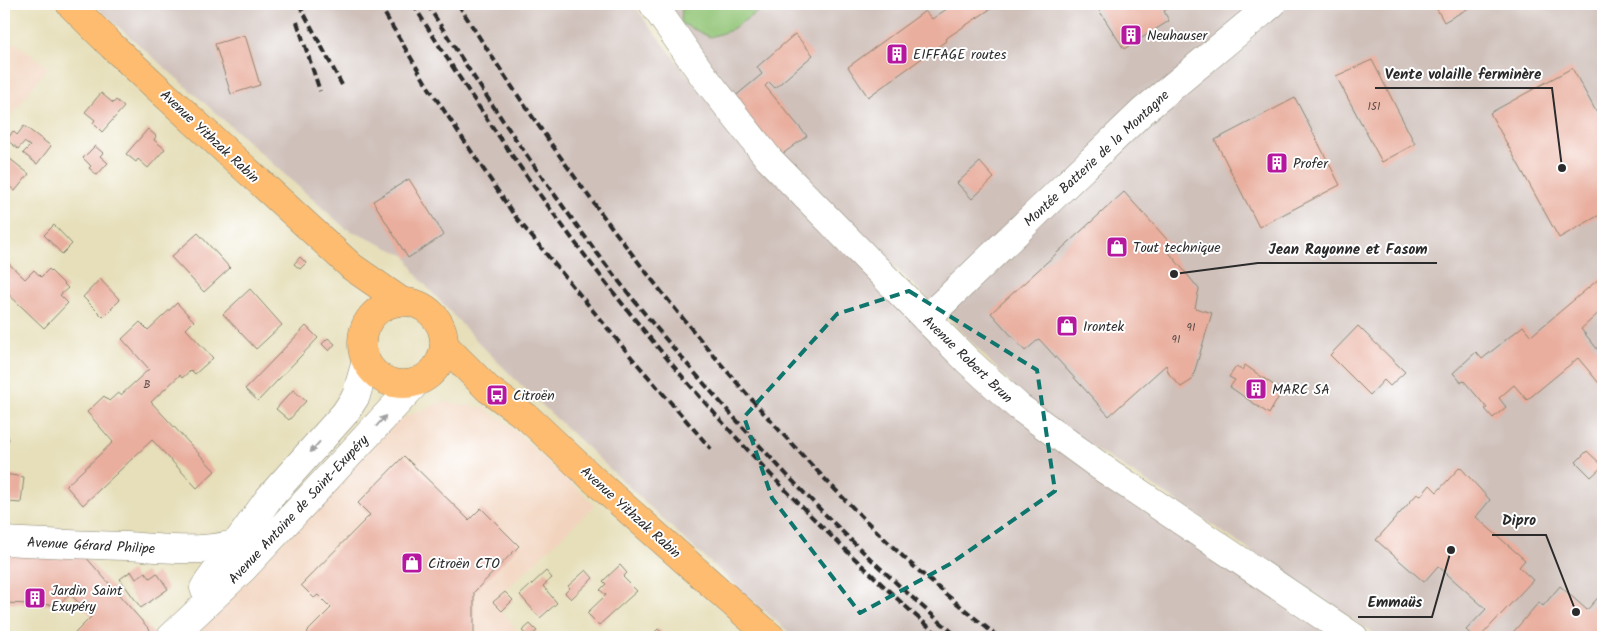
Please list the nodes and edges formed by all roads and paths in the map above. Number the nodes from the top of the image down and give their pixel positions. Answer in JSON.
{"nodes":[{"id":1,"x":70,"y":4,"type":"edge"},
{"id":2,"x":653,"y":4,"type":"edge"},
{"id":3,"x":1272,"y":4,"type":"edge"},
{"id":4,"x":352,"y":267,"type":"junction"},
{"id":5,"x":401,"y":301,"type":"junction"},
{"id":6,"x":926,"y":319,"type":"junction"},
{"id":7,"x":368,"y":320,"type":"junction"},
{"id":8,"x":445,"y":346,"type":"junction"},
{"id":9,"x":366,"y":362,"type":"junction"},
{"id":10,"x":421,"y":380,"type":"junction"},
{"id":11,"x":488,"y":390,"type":"junction"},
{"id":12,"x":293,"y":513,"type":"junction"},
{"id":13,"x":4,"y":541,"type":"edge"},
{"id":14,"x":236,"y":544,"type":"junction"},
{"id":15,"x":179,"y":549,"type":"junction"},
{"id":16,"x":198,"y":596,"type":"junction"},
{"id":17,"x":174,"y":634,"type":"edge"},
{"id":18,"x":771,"y":637,"type":"edge"},
{"id":19,"x":1354,"y":637,"type":"edge"}],
"edges":[{"from":1,"to":4,"type":"main road","name":"Avenue Yithzak Rabin"},
{"from":2,"to":6,"type":"street","name":"Avenue Robert Brun"},
{"from":3,"to":6,"type":"street","name":"Montée Batterie de la Montagne"},
{"from":4,"to":5,"type":"main road","name":"Avenue Yithzak Rabin"},
{"from":4,"to":7,"type":"main road"},
{"from":5,"to":7,"type":"main road"},
{"from":5,"to":8,"type":"main road"},
{"from":6,"to":19,"type":"street","name":"Avenue Robert Brun"},
{"from":7,"to":9,"type":"main road"},
{"from":8,"to":10,"type":"main road"},
{"from":8,"to":11,"type":"main road","name":"Avenue Yithzak Rabin"},
{"from":9,"to":10,"type":"main road"},
{"from":9,"to":14,"type":"street","name":"Avenue Antoine de Saint-Exupéry","one_way":true},
{"from":10,"to":11,"type":"main road","name":"Avenue Yithzak Rabin"},
{"from":12,"to":10,"type":"street","name":"Avenue Antoine de Saint-Exupéry","one_way":true},
{"from":11,"to":18,"type":"main road","name":"Avenue Yithzak Rabin"},
{"from":12,"to":14,"type":"street","name":"Avenue Gérard Philipe"},
{"from":12,"to":17,"type":"street","name":"Avenue Antoine de Saint-Exupéry"},
{"from":13,"to":15,"type":"street","name":"Avenue Gérard Philipe"},
{"from":14,"to":15,"type":"street","name":"Avenue Gérard Philipe"},
{"from":14,"to":16,"type":"street","name":"Avenue Antoine de Saint-Exupéry"},
{"from":15,"to":16,"type":"street"},
{"from":16,"to":17,"type":"street","name":"Avenue Antoine de Saint-Exupéry"}]}
